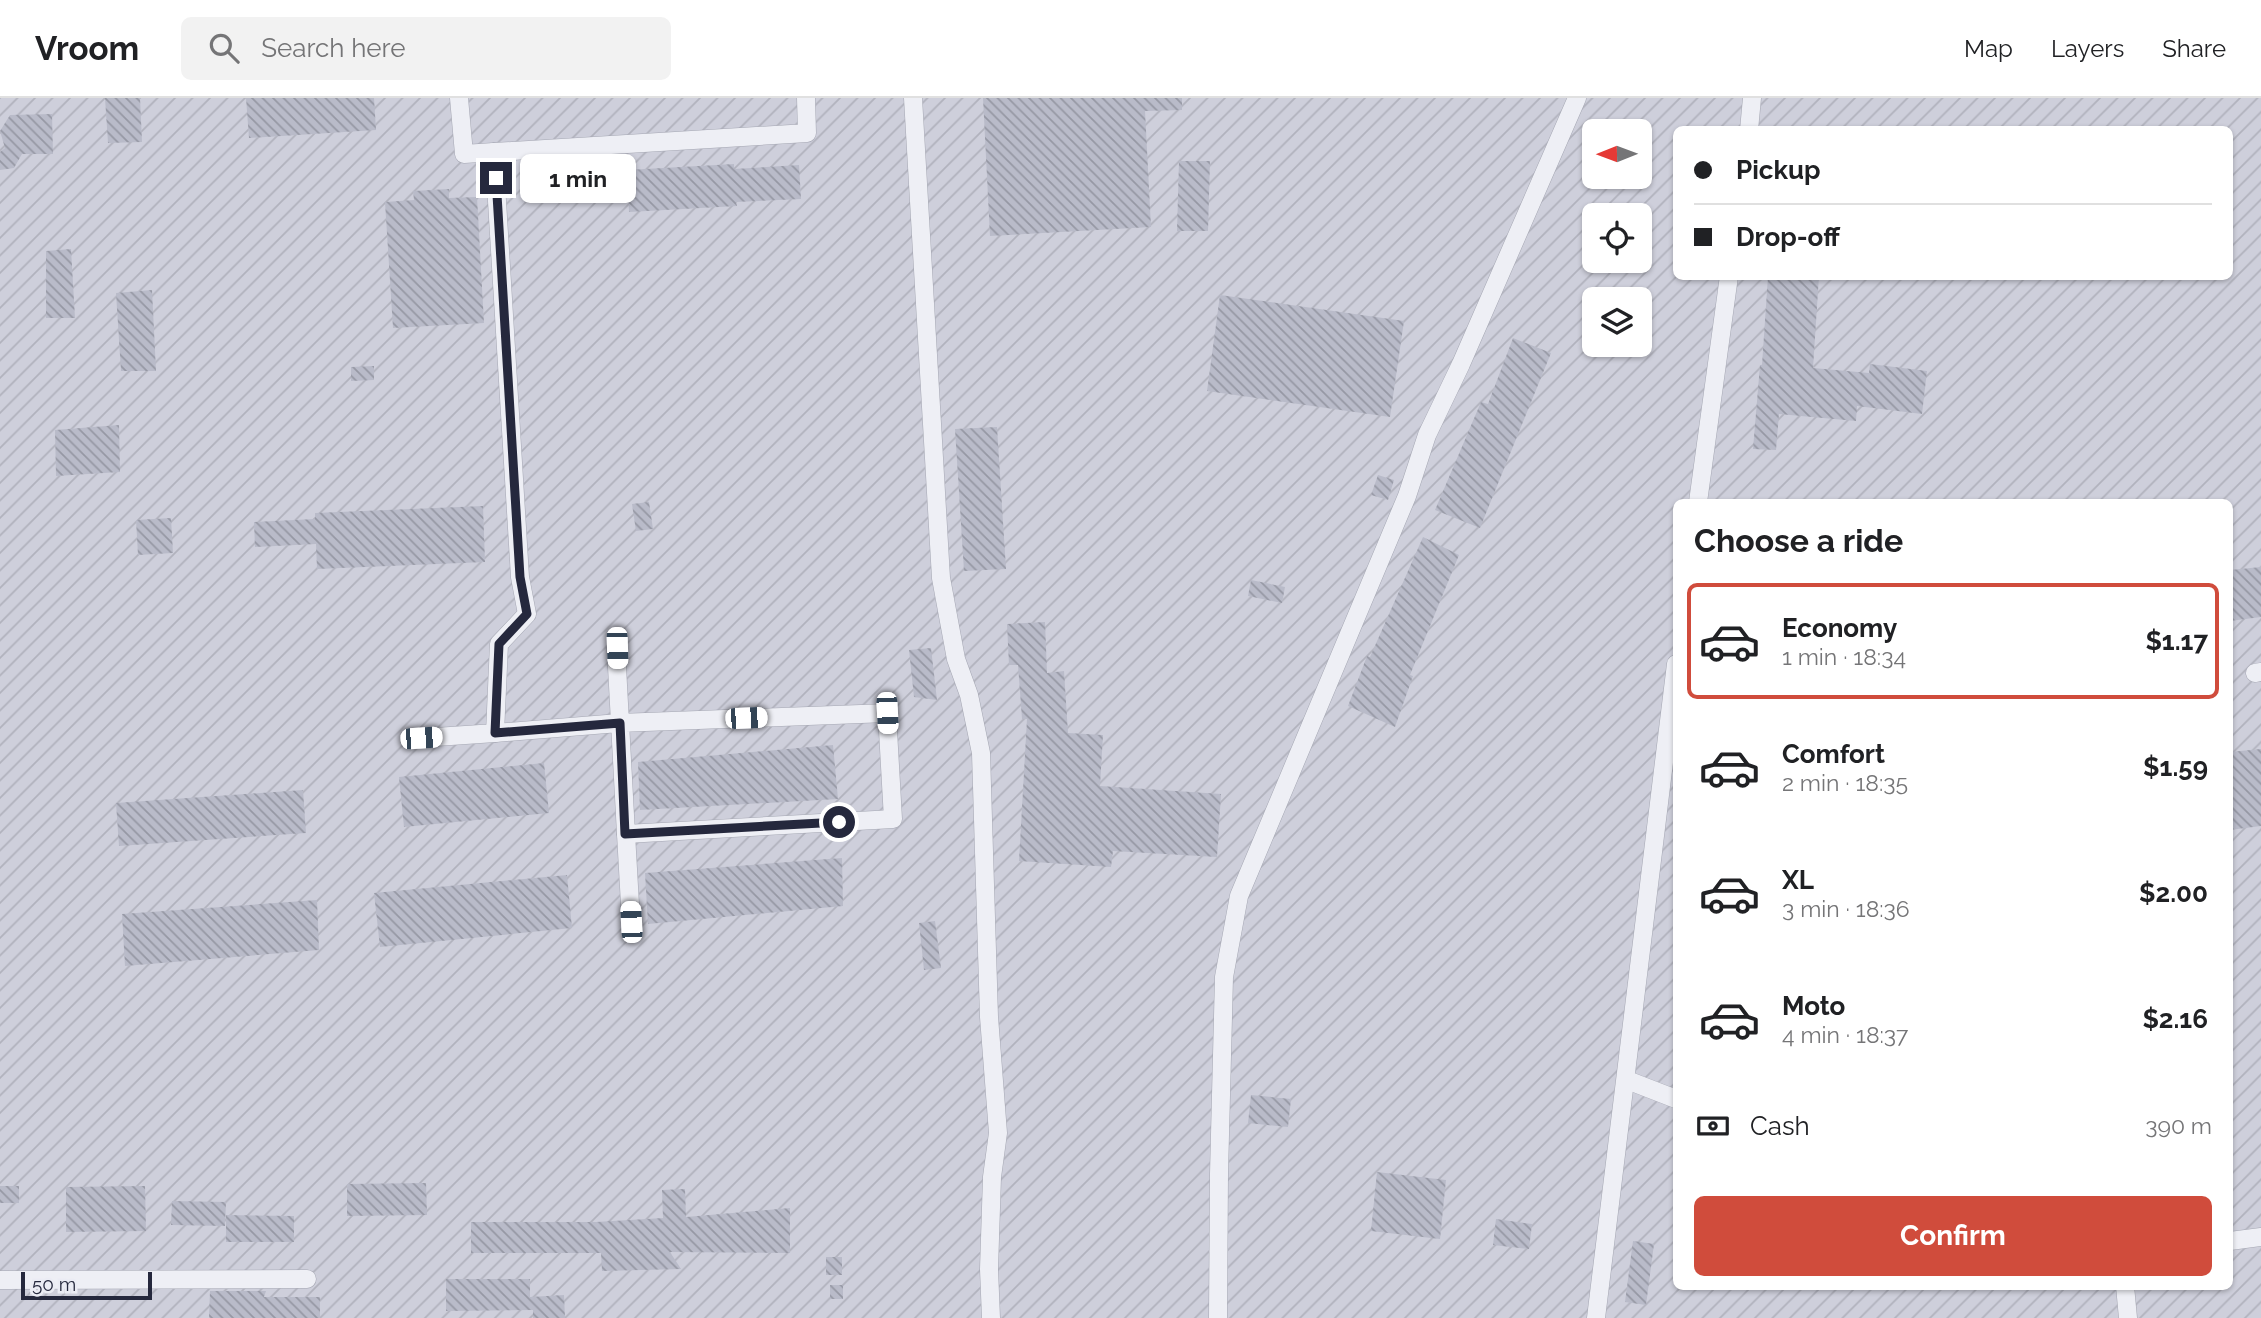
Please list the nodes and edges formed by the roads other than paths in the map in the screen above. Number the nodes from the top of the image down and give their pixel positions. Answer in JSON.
{"nodes":[{"id":1,"x":459,"y":98,"type":"edge"},
{"id":2,"x":806,"y":98,"type":"edge"},
{"id":3,"x":913,"y":98,"type":"edge"},
{"id":4,"x":1577,"y":98,"type":"edge"},
{"id":5,"x":1752,"y":98,"type":"edge"},
{"id":6,"x":1749,"y":126,"type":"edge"},
{"id":7,"x":494,"y":152,"type":"junction"},
{"id":8,"x":1727,"y":280,"type":"edge"},
{"id":9,"x":1698,"y":499,"type":"edge"},
{"id":10,"x":617,"y":648,"type":"dead end"},
{"id":11,"x":1673,"y":689,"type":"edge"},
{"id":12,"x":620,"y":723,"type":"junction"},
{"id":13,"x":495,"y":733,"type":"junction"},
{"id":14,"x":421,"y":738,"type":"dead end"},
{"id":15,"x":625,"y":834,"type":"junction"},
{"id":16,"x":631,"y":922,"type":"dead end"},
{"id":17,"x":1627,"y":1080,"type":"junction"},
{"id":18,"x":1673,"y":1098,"type":"edge"},
{"id":19,"x":2261,"y":1237,"type":"edge"},
{"id":20,"x":2233,"y":1241,"type":"edge"},
{"id":21,"x":307,"y":1279,"type":"dead end"},
{"id":22,"x":0,"y":1280,"type":"edge"},
{"id":23,"x":2125,"y":1290,"type":"edge"},
{"id":24,"x":991,"y":1318,"type":"edge"},
{"id":25,"x":1218,"y":1318,"type":"edge"},
{"id":26,"x":1596,"y":1318,"type":"edge"},
{"id":27,"x":2128,"y":1318,"type":"edge"}],
"edges":[{"from":1,"to":7,"type":"street"},
{"from":2,"to":7,"type":"street"},
{"from":3,"to":24,"type":"street"},
{"from":4,"to":25,"type":"street"},
{"from":5,"to":6,"type":"street"},
{"from":7,"to":13,"type":"street"},
{"from":8,"to":9,"type":"street"},
{"from":10,"to":12,"type":"street"},
{"from":11,"to":17,"type":"street"},
{"from":12,"to":13,"type":"street"},
{"from":12,"to":15,"type":"street"},
{"from":12,"to":15,"type":"street"},
{"from":13,"to":14,"type":"street"},
{"from":15,"to":16,"type":"street"},
{"from":17,"to":18,"type":"street"},
{"from":17,"to":26,"type":"street"},
{"from":19,"to":20,"type":"street"},
{"from":21,"to":22,"type":"street"},
{"from":23,"to":27,"type":"street"}]}
